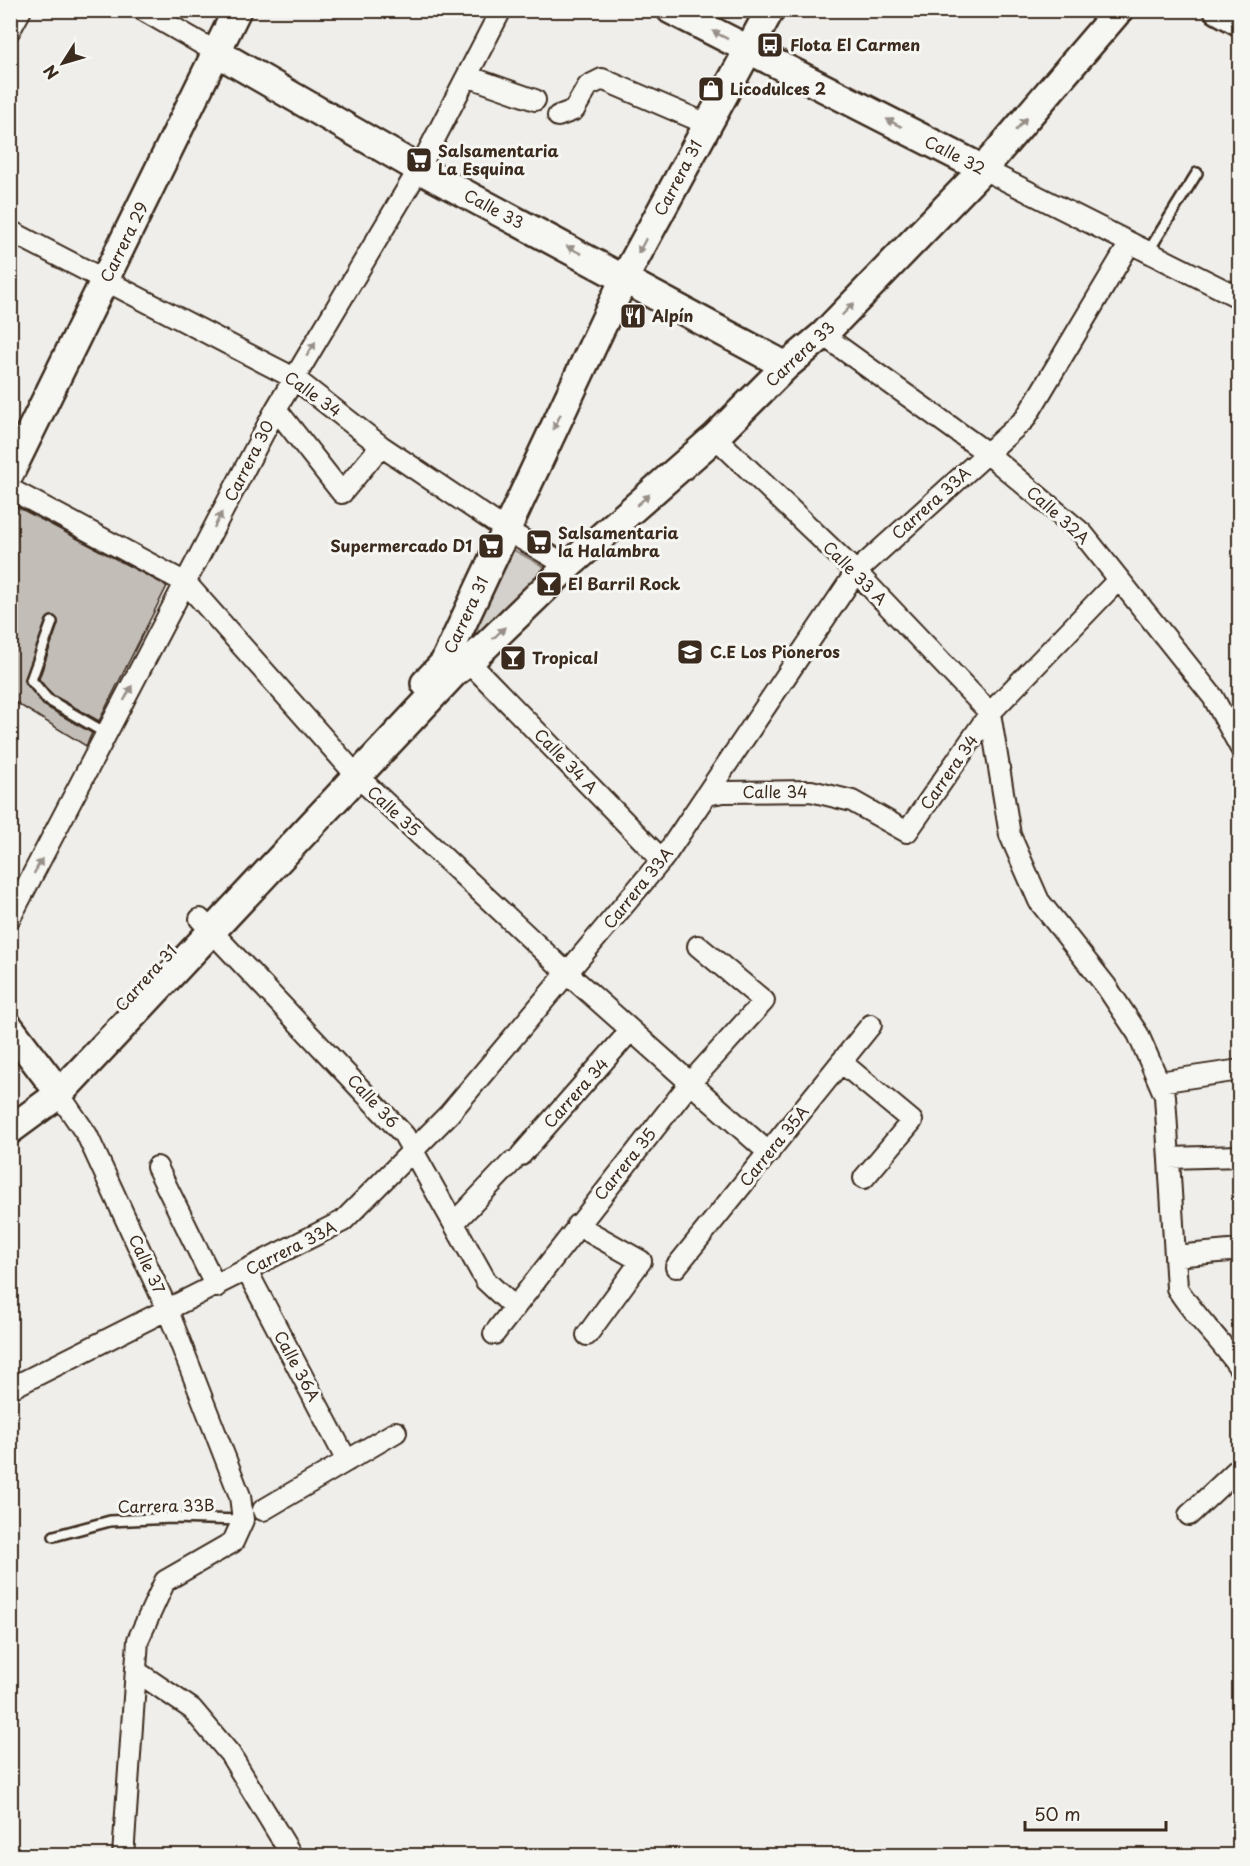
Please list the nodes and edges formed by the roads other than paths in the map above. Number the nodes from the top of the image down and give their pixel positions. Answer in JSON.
{"nodes":[{"id":1,"x":21,"y":10,"type":"edge"},
{"id":2,"x":143,"y":10,"type":"edge"},
{"id":3,"x":237,"y":10,"type":"edge"},
{"id":4,"x":501,"y":10,"type":"edge"},
{"id":5,"x":671,"y":10,"type":"edge"},
{"id":6,"x":770,"y":10,"type":"edge"},
{"id":7,"x":1119,"y":10,"type":"edge"},
{"id":8,"x":1218,"y":10,"type":"edge"},
{"id":9,"x":1239,"y":22,"type":"edge"},
{"id":10,"x":10,"y":30,"type":"edge"},
{"id":11,"x":748,"y":50,"type":"junction"},
{"id":12,"x":216,"y":52,"type":"junction"},
{"id":13,"x":467,"y":76,"type":"junction"},
{"id":14,"x":535,"y":100,"type":"dead end"},
{"id":15,"x":558,"y":116,"type":"dead end"},
{"id":16,"x":707,"y":124,"type":"junction"},
{"id":17,"x":419,"y":169,"type":"junction"},
{"id":18,"x":983,"y":169,"type":"junction"},
{"id":19,"x":1197,"y":173,"type":"dead end"},
{"id":20,"x":10,"y":231,"type":"edge"},
{"id":21,"x":1139,"y":248,"type":"junction"},
{"id":22,"x":625,"y":277,"type":"junction"},
{"id":23,"x":104,"y":282,"type":"junction"},
{"id":24,"x":1239,"y":298,"type":"edge"},
{"id":25,"x":823,"y":335,"type":"junction"},
{"id":26,"x":786,"y":366,"type":"junction"},
{"id":27,"x":294,"y":378,"type":"junction"},
{"id":28,"x":276,"y":410,"type":"junction"},
{"id":29,"x":715,"y":437,"type":"junction"},
{"id":30,"x":381,"y":446,"type":"junction"},
{"id":31,"x":987,"y":453,"type":"junction"},
{"id":32,"x":10,"y":473,"type":"edge"},
{"id":33,"x":10,"y":489,"type":"edge"},
{"id":34,"x":506,"y":530,"type":"junction"},
{"id":35,"x":568,"y":566,"type":"junction"},
{"id":36,"x":856,"y":572,"type":"junction"},
{"id":37,"x":1119,"y":579,"type":"junction"},
{"id":38,"x":186,"y":583,"type":"junction"},
{"id":39,"x":52,"y":622,"type":"dead end"},
{"id":40,"x":462,"y":667,"type":"junction"},
{"id":41,"x":990,"y":713,"type":"junction"},
{"id":42,"x":107,"y":734,"type":"junction"},
{"id":43,"x":1239,"y":747,"type":"edge"},
{"id":44,"x":352,"y":771,"type":"junction"},
{"id":45,"x":706,"y":795,"type":"junction"},
{"id":46,"x":907,"y":832,"type":"joint"},
{"id":47,"x":662,"y":860,"type":"junction"},
{"id":48,"x":10,"y":918,"type":"edge"},
{"id":49,"x":207,"y":925,"type":"junction"},
{"id":50,"x":698,"y":946,"type":"dead end"},
{"id":51,"x":567,"y":973,"type":"junction"},
{"id":52,"x":871,"y":1025,"type":"dead end"},
{"id":53,"x":10,"y":1028,"type":"edge"},
{"id":54,"x":631,"y":1030,"type":"junction"},
{"id":55,"x":841,"y":1062,"type":"junction"},
{"id":56,"x":1239,"y":1070,"type":"edge"},
{"id":57,"x":1159,"y":1082,"type":"junction"},
{"id":58,"x":690,"y":1083,"type":"junction"},
{"id":59,"x":55,"y":1088,"type":"junction"},
{"id":60,"x":10,"y":1111,"type":"edge"},
{"id":61,"x":10,"y":1130,"type":"edge"},
{"id":62,"x":413,"y":1151,"type":"junction"},
{"id":63,"x":770,"y":1153,"type":"junction"},
{"id":64,"x":1239,"y":1156,"type":"edge"},
{"id":65,"x":1169,"y":1158,"type":"junction"},
{"id":66,"x":157,"y":1167,"type":"dead end"},
{"id":67,"x":864,"y":1178,"type":"dead end"},
{"id":68,"x":454,"y":1223,"type":"junction"},
{"id":69,"x":577,"y":1225,"type":"junction"},
{"id":70,"x":1239,"y":1250,"type":"edge"},
{"id":71,"x":1175,"y":1256,"type":"junction"},
{"id":72,"x":676,"y":1267,"type":"dead end"},
{"id":73,"x":247,"y":1271,"type":"junction"},
{"id":74,"x":216,"y":1287,"type":"junction"},
{"id":75,"x":514,"y":1307,"type":"junction"},
{"id":76,"x":168,"y":1311,"type":"junction"},
{"id":77,"x":494,"y":1334,"type":"dead end"},
{"id":78,"x":587,"y":1335,"type":"dead end"},
{"id":79,"x":1239,"y":1366,"type":"edge"},
{"id":80,"x":11,"y":1388,"type":"edge"},
{"id":81,"x":396,"y":1432,"type":"dead end"},
{"id":82,"x":347,"y":1461,"type":"junction"},
{"id":83,"x":1239,"y":1467,"type":"edge"},
{"id":84,"x":263,"y":1510,"type":"dead end"},
{"id":85,"x":1189,"y":1515,"type":"dead end"},
{"id":86,"x":243,"y":1520,"type":"junction"},
{"id":87,"x":54,"y":1536,"type":"dead end"},
{"id":88,"x":136,"y":1671,"type":"junction"},
{"id":89,"x":123,"y":1856,"type":"edge"},
{"id":90,"x":292,"y":1856,"type":"edge"}],
"edges":[{"from":1,"to":10,"type":"street"},
{"from":2,"to":12,"type":"street","name":"Calle 33"},
{"from":3,"to":12,"type":"main road","name":"Carrera 29"},
{"from":4,"to":13,"type":"street","name":"Carrera 30"},
{"from":11,"to":5,"type":"main road","name":"Calle 32","one_way":true},
{"from":6,"to":11,"type":"main road","name":"Carrera 31"},
{"from":18,"to":7,"type":"main road","name":"Carrera 33","one_way":true},
{"from":8,"to":9,"type":"main road"},
{"from":11,"to":16,"type":"main road","name":"Carrera 31"},
{"from":18,"to":11,"type":"main road","name":"Calle 32","one_way":true},
{"from":12,"to":17,"type":"main road","name":"Calle 33"},
{"from":12,"to":23,"type":"main road","name":"Carrera 29"},
{"from":13,"to":14,"type":"street"},
{"from":13,"to":17,"type":"street","name":"Carrera 30"},
{"from":15,"to":16,"type":"street"},
{"from":16,"to":22,"type":"main road","name":"Carrera 31","one_way":true},
{"from":22,"to":17,"type":"main road","name":"Calle 33","one_way":true},
{"from":27,"to":17,"type":"street","name":"Carrera 30","one_way":true},
{"from":18,"to":21,"type":"street","name":"Calle 32"},
{"from":25,"to":18,"type":"main road","name":"Carrera 33","one_way":true},
{"from":19,"to":21,"type":"lane","name":"Carrera 33A"},
{"from":20,"to":23,"type":"street","name":"Calle 34"},
{"from":21,"to":24,"type":"street","name":"Calle 32"},
{"from":21,"to":31,"type":"street","name":"Carrera 33A"},
{"from":22,"to":26,"type":"main road","name":"Calle 33"},
{"from":22,"to":34,"type":"main road","name":"Carrera 31","one_way":true},
{"from":23,"to":27,"type":"street","name":"Calle 34"},
{"from":23,"to":32,"type":"main road","name":"Carrera 29"},
{"from":25,"to":26,"type":"main road","name":"Carrera 33"},
{"from":25,"to":31,"type":"street","name":"Calle 32A"},
{"from":26,"to":29,"type":"main road","name":"Carrera 33"},
{"from":27,"to":28,"type":"street","name":"Carrera 30"},
{"from":27,"to":30,"type":"street","name":"Calle 34"},
{"from":28,"to":30,"type":"street"},
{"from":38,"to":28,"type":"street","name":"Carrera 30","one_way":true},
{"from":35,"to":29,"type":"main road","name":"Carrera 33","one_way":true},
{"from":29,"to":36,"type":"street","name":"Calle 33 A"},
{"from":30,"to":34,"type":"street","name":"Calle 34"},
{"from":31,"to":36,"type":"street","name":"Carrera 33A"},
{"from":31,"to":37,"type":"street","name":"Calle 32A"},
{"from":33,"to":38,"type":"street","name":"Calle 35"},
{"from":34,"to":35,"type":"street","name":"Calle 34"},
{"from":34,"to":44,"type":"main road","name":"Carrera 31"},
{"from":40,"to":35,"type":"main road","name":"Carrera 33","one_way":true},
{"from":36,"to":41,"type":"street","name":"Calle 33 A"},
{"from":36,"to":45,"type":"street","name":"Carrera 33A"},
{"from":37,"to":41,"type":"street","name":"Carrera 34"},
{"from":37,"to":43,"type":"street","name":"Calle 32A"},
{"from":42,"to":38,"type":"street","name":"Carrera 30","one_way":true},
{"from":38,"to":44,"type":"street","name":"Calle 35"},
{"from":39,"to":42,"type":"lane"},
{"from":40,"to":44,"type":"main road","name":"Carrera 31"},
{"from":40,"to":47,"type":"street","name":"Calle 34 A"},
{"from":41,"to":46,"type":"street","name":"Carrera 34"},
{"from":41,"to":57,"type":"street"},
{"from":48,"to":42,"type":"street","name":"Carrera 30","one_way":true},
{"from":44,"to":49,"type":"main road","name":"Carrera 31"},
{"from":44,"to":51,"type":"street","name":"Calle 35"},
{"from":45,"to":46,"type":"street","name":"Calle 34"},
{"from":45,"to":47,"type":"street","name":"Carrera 33A"},
{"from":47,"to":51,"type":"street","name":"Carrera 33A"},
{"from":49,"to":59,"type":"main road","name":"Carrera 31"},
{"from":49,"to":62,"type":"street","name":"Calle 36"},
{"from":50,"to":58,"type":"street","name":"Carrera 35"},
{"from":51,"to":54,"type":"street","name":"Calle 35"},
{"from":51,"to":62,"type":"street","name":"Carrera 33A"},
{"from":52,"to":55,"type":"street","name":"Carrera 35A"},
{"from":53,"to":59,"type":"main road","name":"Calle 37"},
{"from":54,"to":58,"type":"street","name":"Calle 35"},
{"from":54,"to":68,"type":"street","name":"Carrera 34"},
{"from":55,"to":63,"type":"street","name":"Carrera 35A"},
{"from":55,"to":67,"type":"street"},
{"from":56,"to":57,"type":"street"},
{"from":57,"to":65,"type":"street"},
{"from":58,"to":63,"type":"street","name":"Calle 35"},
{"from":58,"to":69,"type":"street","name":"Carrera 35"},
{"from":59,"to":60,"type":"main road","name":"Carrera 31"},
{"from":59,"to":61,"type":"main road","name":"Carrera 31"},
{"from":59,"to":76,"type":"street","name":"Calle 37"},
{"from":62,"to":68,"type":"street","name":"Calle 36"},
{"from":62,"to":73,"type":"street","name":"Carrera 33A"},
{"from":63,"to":72,"type":"street","name":"Carrera 35A"},
{"from":64,"to":65,"type":"street"},
{"from":65,"to":71,"type":"street"},
{"from":66,"to":74,"type":"street"},
{"from":68,"to":75,"type":"street","name":"Calle 36"},
{"from":69,"to":75,"type":"street","name":"Carrera 35"},
{"from":69,"to":78,"type":"street"},
{"from":70,"to":71,"type":"street"},
{"from":71,"to":79,"type":"street"},
{"from":73,"to":74,"type":"street","name":"Carrera 33A"},
{"from":73,"to":82,"type":"street","name":"Calle 36A"},
{"from":74,"to":76,"type":"street","name":"Carrera 33A"},
{"from":75,"to":77,"type":"street","name":"Carrera 35"},
{"from":76,"to":80,"type":"street","name":"Carrera 33A"},
{"from":76,"to":86,"type":"street","name":"Calle 37"},
{"from":81,"to":82,"type":"street"},
{"from":82,"to":84,"type":"street"},
{"from":83,"to":85,"type":"street"},
{"from":86,"to":87,"type":"lane","name":"Carrera 33B"},
{"from":86,"to":88,"type":"street"},
{"from":88,"to":89,"type":"street"},
{"from":88,"to":90,"type":"street"}]}
